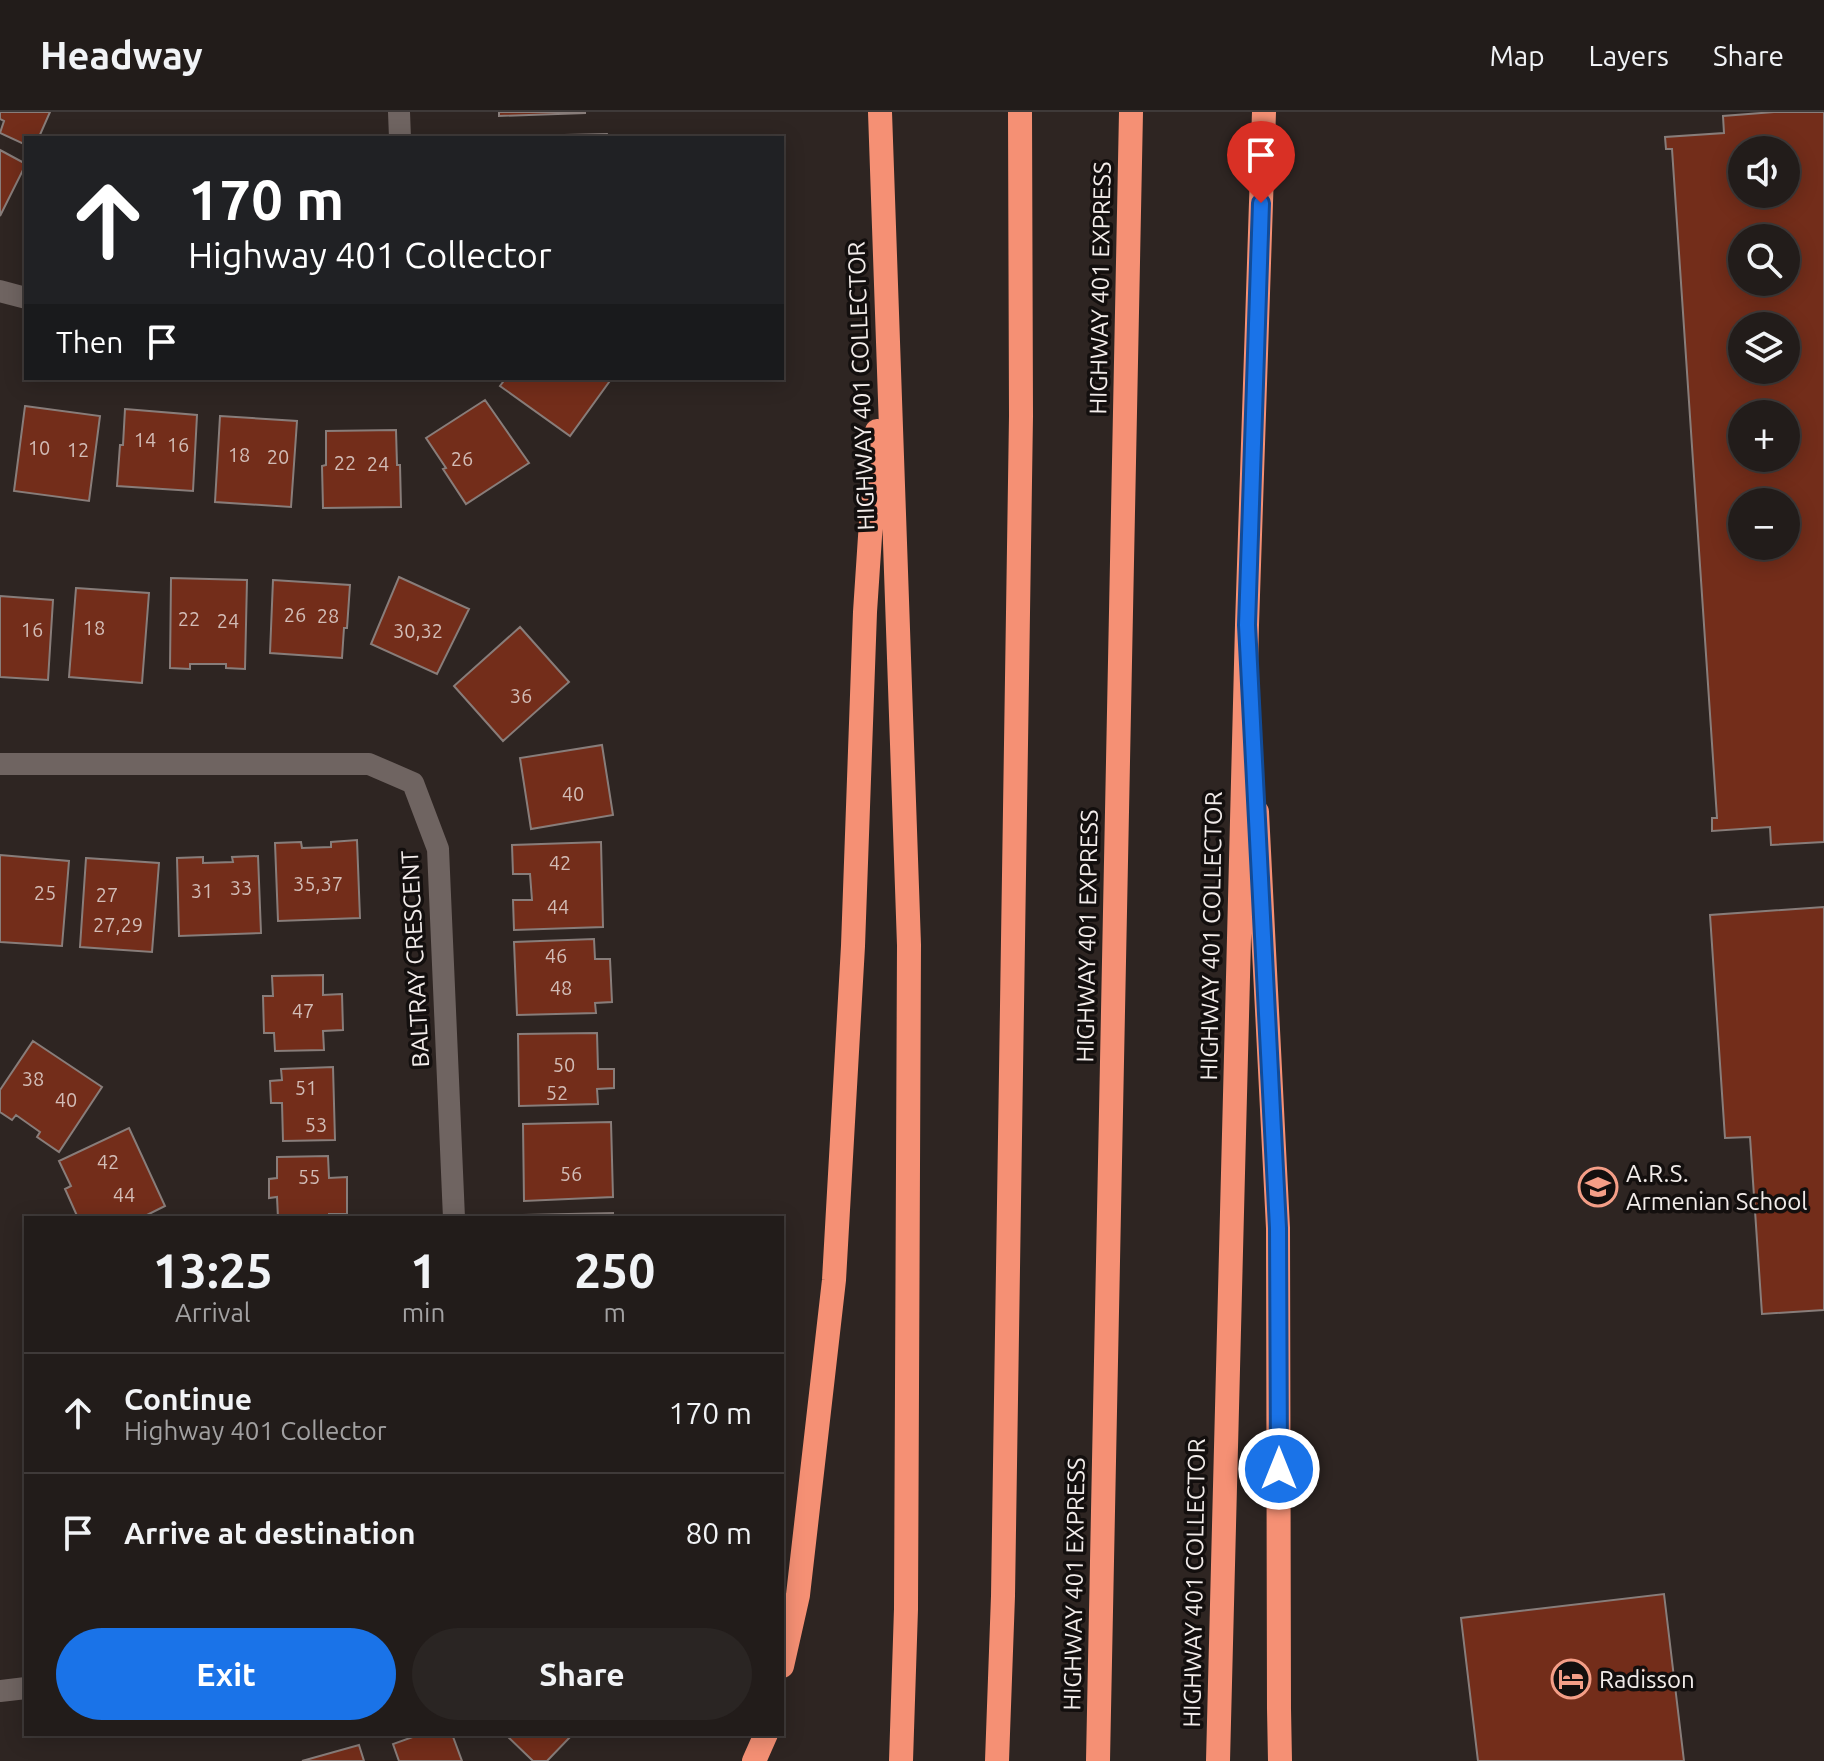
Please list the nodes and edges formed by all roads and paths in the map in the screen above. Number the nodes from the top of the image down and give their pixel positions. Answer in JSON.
{"nodes":[{"id":1,"x":399,"y":112,"type":"edge"},
{"id":2,"x":880,"y":112,"type":"edge"},
{"id":3,"x":1020,"y":112,"type":"edge"},
{"id":4,"x":1131,"y":112,"type":"edge"},
{"id":5,"x":1264,"y":112,"type":"edge"},
{"id":6,"x":400,"y":136,"type":"edge"},
{"id":7,"x":0,"y":291,"type":"edge"},
{"id":8,"x":24,"y":297,"type":"edge"},
{"id":9,"x":887,"y":301,"type":"junction"},
{"id":10,"x":1247,"y":625,"type":"junction"},
{"id":11,"x":0,"y":764,"type":"edge"},
{"id":12,"x":454,"y":1216,"type":"edge"},
{"id":13,"x":784,"y":1657,"type":"edge"},
{"id":14,"x":24,"y":1688,"type":"edge"},
{"id":15,"x":0,"y":1691,"type":"edge"},
{"id":16,"x":765,"y":1736,"type":"edge"},
{"id":17,"x":754,"y":1761,"type":"edge"},
{"id":18,"x":901,"y":1761,"type":"edge"},
{"id":19,"x":997,"y":1761,"type":"edge"},
{"id":20,"x":1098,"y":1761,"type":"edge"},
{"id":21,"x":1218,"y":1761,"type":"edge"},
{"id":22,"x":1280,"y":1761,"type":"edge"}],
"edges":[{"from":1,"to":6,"type":"street"},
{"from":2,"to":9,"type":"highway","name":"HIGHWAY 401 COLLECTOR"},
{"from":3,"to":19,"type":"highway"},
{"from":4,"to":20,"type":"highway","name":"HIGHWAY 401 EXPRESS"},
{"from":5,"to":10,"type":"highway","name":"HIGHWAY 401 COLLECTOR"},
{"from":7,"to":8,"type":"street"},
{"from":9,"to":13,"type":"highway"},
{"from":9,"to":18,"type":"highway","name":"HIGHWAY 401 COLLECTOR"},
{"from":10,"to":21,"type":"highway","name":"HIGHWAY 401 COLLECTOR"},
{"from":10,"to":22,"type":"highway"},
{"from":11,"to":12,"type":"street","name":"BALTRAY CRESCENT"},
{"from":14,"to":15,"type":"street"},
{"from":16,"to":17,"type":"highway"}]}
